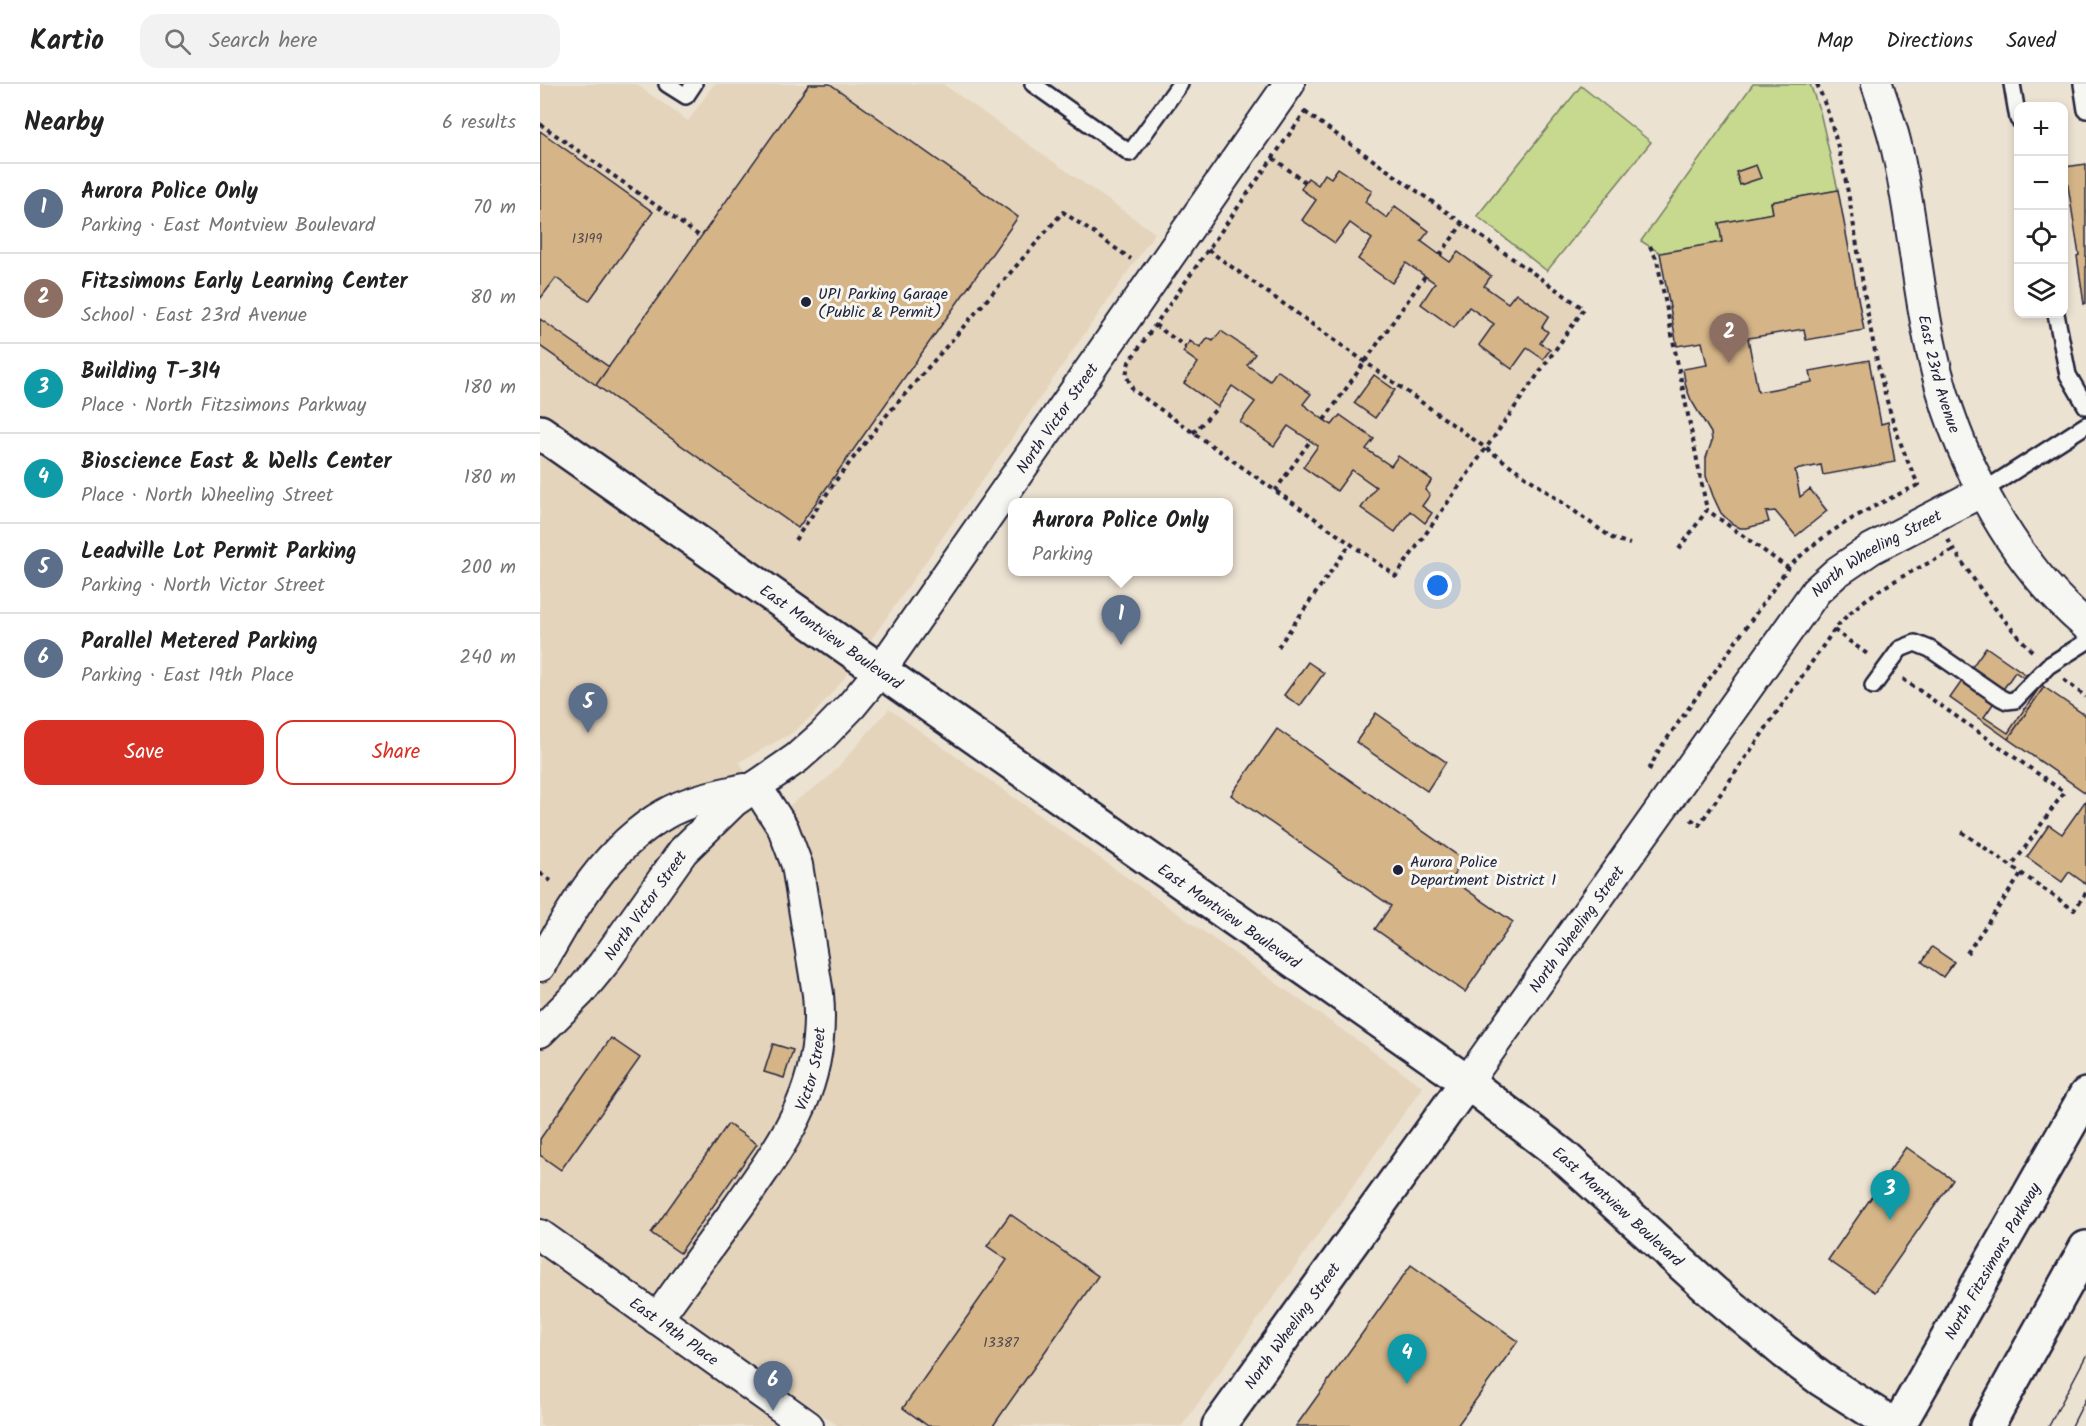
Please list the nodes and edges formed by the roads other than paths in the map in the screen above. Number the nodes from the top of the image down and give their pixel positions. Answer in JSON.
{"nodes":[{"id":1,"x":668,"y":84,"type":"edge"},
{"id":2,"x":694,"y":84,"type":"edge"},
{"id":3,"x":1033,"y":84,"type":"edge"},
{"id":4,"x":1180,"y":84,"type":"edge"},
{"id":5,"x":1289,"y":84,"type":"edge"},
{"id":6,"x":1877,"y":84,"type":"edge"},
{"id":7,"x":2012,"y":84,"type":"edge"},
{"id":8,"x":2082,"y":84,"type":"edge"},
{"id":9,"x":2016,"y":102,"type":"edge"},
{"id":10,"x":2086,"y":110,"type":"edge"},
{"id":11,"x":2057,"y":318,"type":"edge"},
{"id":12,"x":2086,"y":406,"type":"edge"},
{"id":13,"x":2086,"y":425,"type":"edge"},
{"id":14,"x":540,"y":432,"type":"edge"},
{"id":15,"x":1983,"y":491,"type":"junction"},
{"id":16,"x":2086,"y":625,"type":"edge"},
{"id":17,"x":2086,"y":642,"type":"edge"},
{"id":18,"x":880,"y":671,"type":"junction"},
{"id":19,"x":1873,"y":686,"type":"dead end"},
{"id":20,"x":756,"y":786,"type":"junction"},
{"id":21,"x":540,"y":966,"type":"edge"},
{"id":22,"x":540,"y":1032,"type":"edge"},
{"id":23,"x":1467,"y":1082,"type":"junction"},
{"id":24,"x":2086,"y":1095,"type":"edge"},
{"id":25,"x":540,"y":1235,"type":"edge"},
{"id":26,"x":2086,"y":1248,"type":"edge"},
{"id":27,"x":657,"y":1319,"type":"junction"},
{"id":28,"x":808,"y":1426,"type":"edge"},
{"id":29,"x":1219,"y":1426,"type":"edge"},
{"id":30,"x":1896,"y":1426,"type":"edge"},
{"id":31,"x":1987,"y":1426,"type":"edge"}],
"edges":[{"from":1,"to":2,"type":"lane"},
{"from":3,"to":4,"type":"lane"},
{"from":5,"to":18,"type":"street","name":"North Victor Street"},
{"from":6,"to":15,"type":"street","name":"East 23rd Avenue"},
{"from":7,"to":9,"type":"lane"},
{"from":8,"to":10,"type":"lane"},
{"from":11,"to":12,"type":"lane"},
{"from":13,"to":15,"type":"lane"},
{"from":14,"to":18,"type":"street","name":"East Montview Boulevard"},
{"from":15,"to":16,"type":"street","name":"East 23rd Avenue"},
{"from":15,"to":23,"type":"street","name":"North Wheeling Street"},
{"from":17,"to":19,"type":"lane"},
{"from":18,"to":20,"type":"street","name":"North Victor Street"},
{"from":18,"to":23,"type":"street","name":"East Montview Boulevard"},
{"from":20,"to":21,"type":"street","name":"North Victor Street"},
{"from":20,"to":22,"type":"street","name":"North Victor Street"},
{"from":20,"to":27,"type":"street","name":"Victor Street"},
{"from":23,"to":29,"type":"street","name":"North Wheeling Street"},
{"from":23,"to":30,"type":"street","name":"East Montview Boulevard"},
{"from":24,"to":30,"type":"street","name":"North Fitzsimons Parkway"},
{"from":25,"to":27,"type":"street","name":"East 19th Place"},
{"from":26,"to":31,"type":"street"},
{"from":27,"to":28,"type":"street","name":"East 19th Place"}]}
